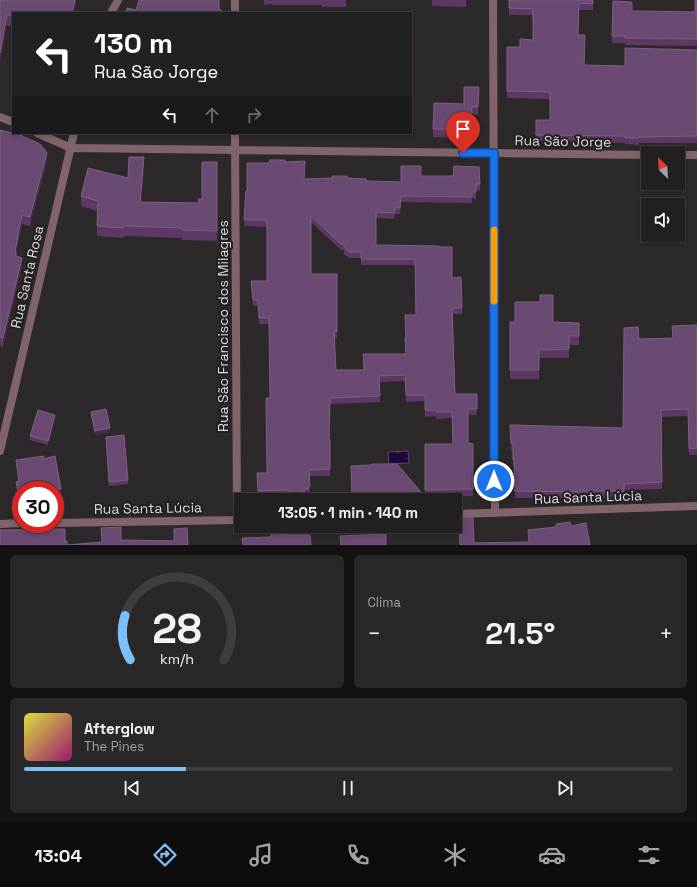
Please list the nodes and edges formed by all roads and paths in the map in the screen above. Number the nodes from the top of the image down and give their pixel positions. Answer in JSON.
{"nodes":[{"id":1,"x":118,"y":0,"type":"edge"},
{"id":2,"x":235,"y":0,"type":"edge"},
{"id":3,"x":493,"y":0,"type":"edge"},
{"id":4,"x":112,"y":12,"type":"edge"},
{"id":5,"x":235,"y":12,"type":"edge"},
{"id":6,"x":0,"y":117,"type":"edge"},
{"id":7,"x":12,"y":122,"type":"edge"},
{"id":8,"x":39,"y":134,"type":"edge"},
{"id":9,"x":74,"y":134,"type":"edge"},
{"id":10,"x":235,"y":134,"type":"edge"},
{"id":11,"x":70,"y":148,"type":"junction"},
{"id":12,"x":236,"y":150,"type":"junction"},
{"id":13,"x":494,"y":153,"type":"junction"},
{"id":14,"x":641,"y":155,"type":"edge"},
{"id":15,"x":685,"y":155,"type":"edge"},
{"id":16,"x":697,"y":155,"type":"edge"},
{"id":17,"x":0,"y":451,"type":"edge"},
{"id":18,"x":239,"y":493,"type":"edge"},
{"id":19,"x":697,"y":506,"type":"edge"},
{"id":20,"x":495,"y":513,"type":"junction"},
{"id":21,"x":462,"y":514,"type":"edge"},
{"id":22,"x":234,"y":520,"type":"edge"},
{"id":23,"x":64,"y":523,"type":"edge"},
{"id":24,"x":0,"y":524,"type":"edge"},
{"id":25,"x":12,"y":524,"type":"edge"}],
"edges":[{"from":1,"to":4,"type":"street"},
{"from":2,"to":5,"type":"street"},
{"from":3,"to":13,"type":"street"},
{"from":6,"to":7,"type":"street"},
{"from":8,"to":11,"type":"street"},
{"from":9,"to":11,"type":"street","name":"Rua Santa Rosa"},
{"from":10,"to":12,"type":"street","name":"Rua São Francisco dos Milagres"},
{"from":11,"to":12,"type":"street","name":"Rua São Jorge"},
{"from":11,"to":17,"type":"street","name":"Rua Santa Rosa"},
{"from":12,"to":13,"type":"street","name":"Rua São Jorge"},
{"from":12,"to":18,"type":"street","name":"Rua São Francisco dos Milagres"},
{"from":13,"to":14,"type":"street","name":"Rua São Jorge"},
{"from":13,"to":20,"type":"street"},
{"from":15,"to":16,"type":"street"},
{"from":19,"to":20,"type":"street","name":"Rua Santa Lúcia"},
{"from":20,"to":21,"type":"street","name":"Rua Santa Lúcia"},
{"from":22,"to":23,"type":"street","name":"Rua Santa Lúcia"},
{"from":24,"to":25,"type":"street"}]}
